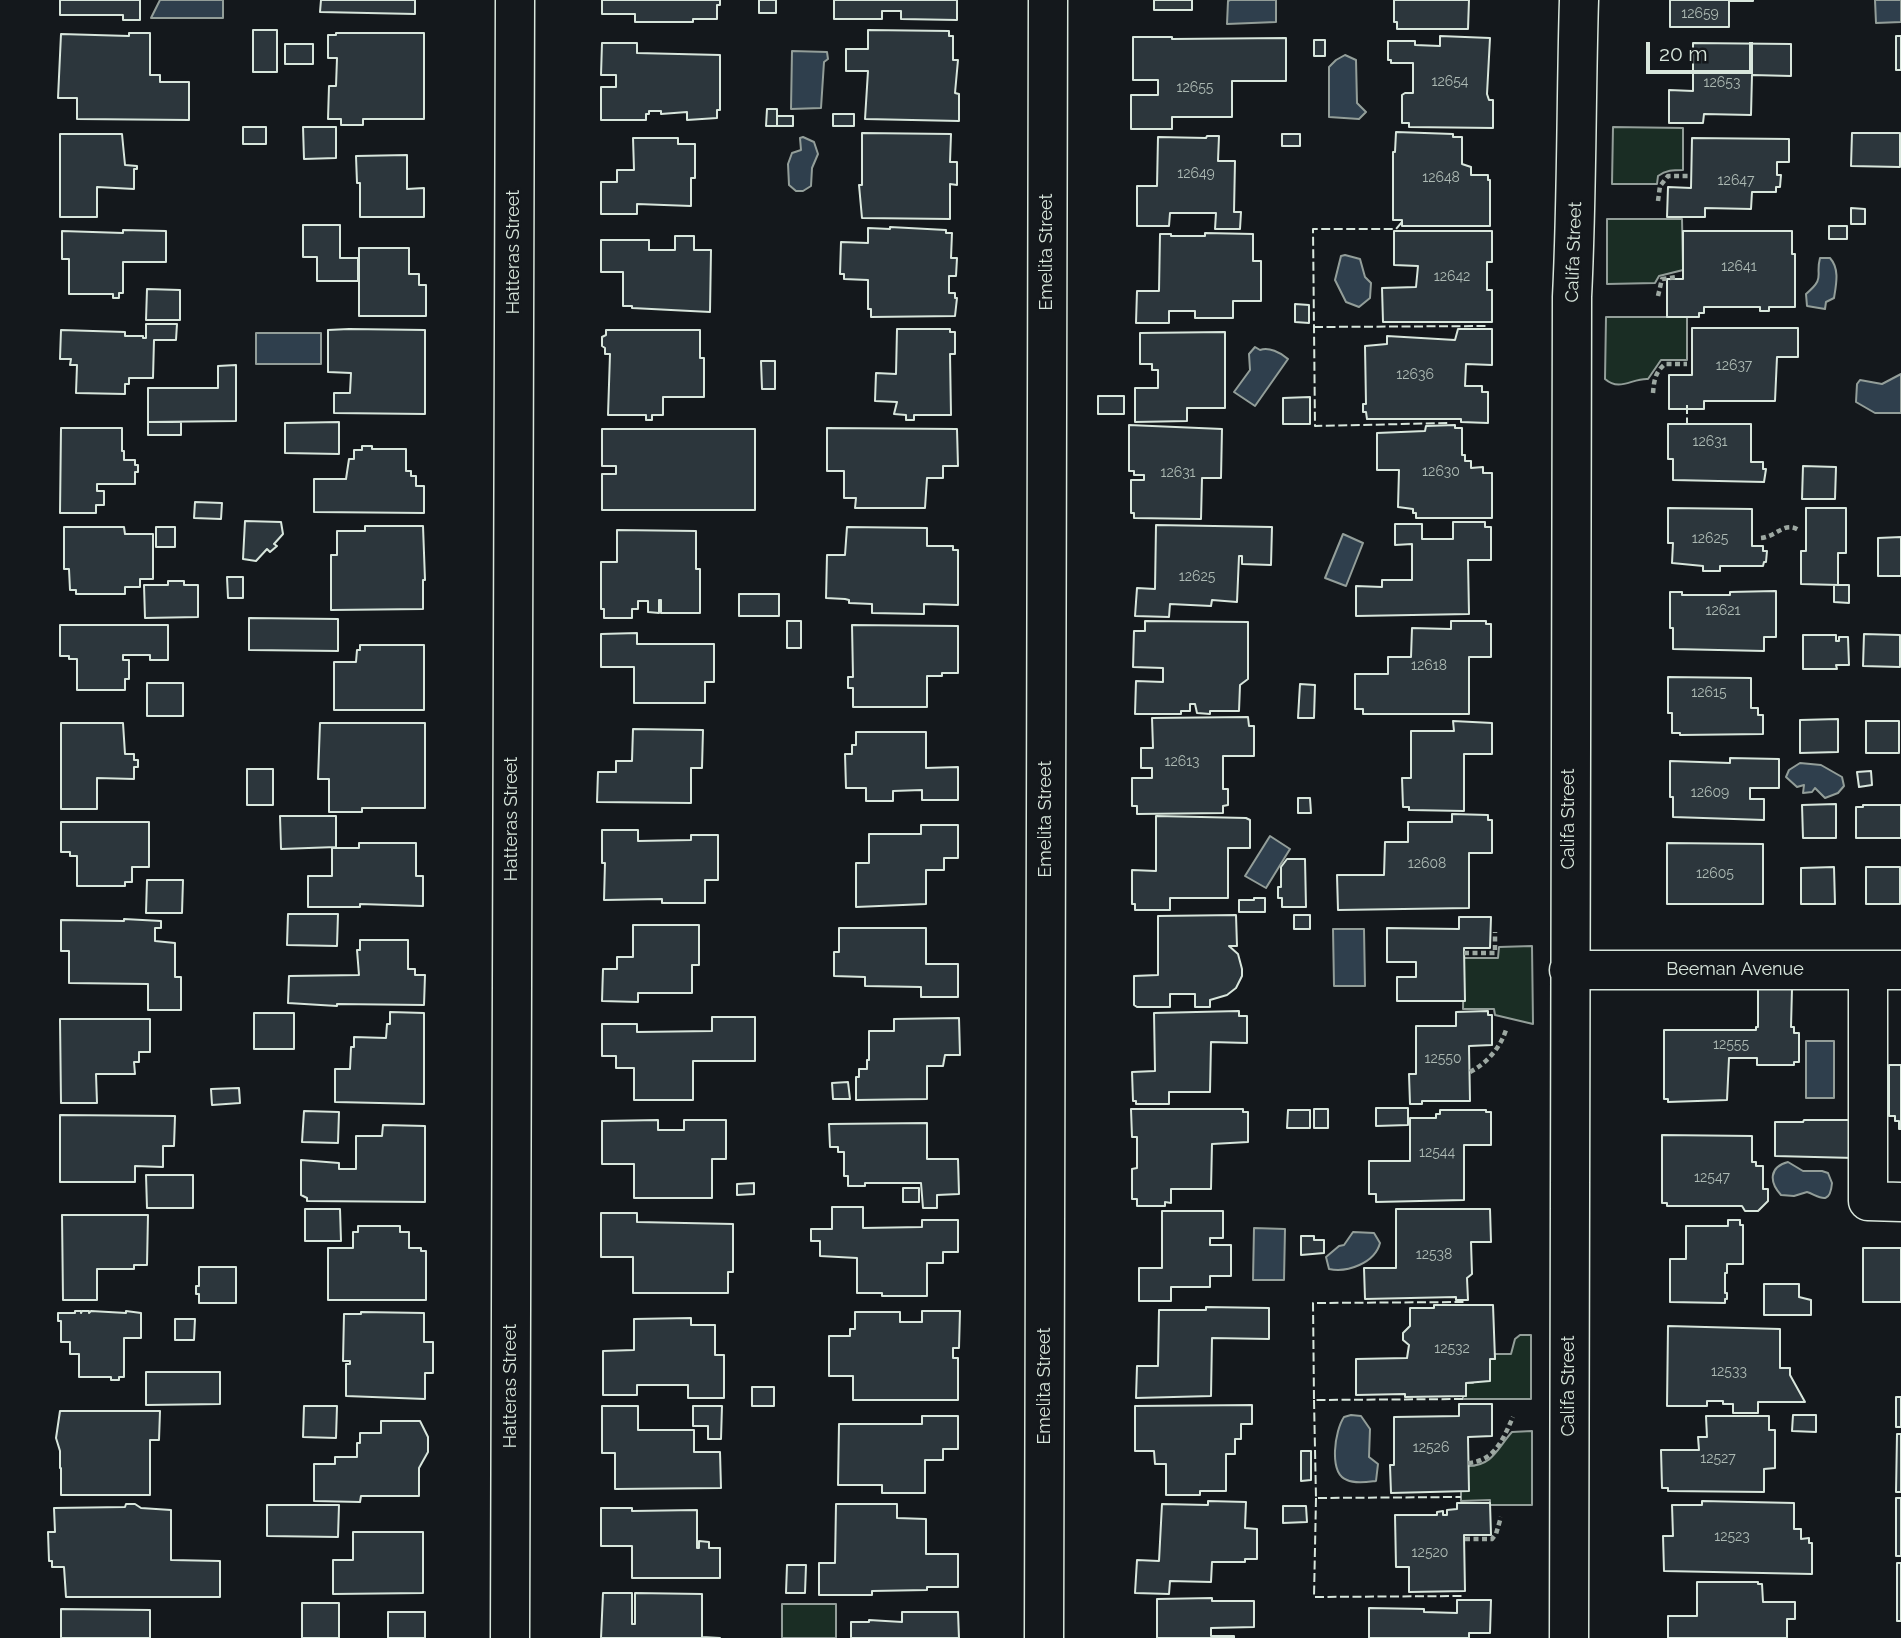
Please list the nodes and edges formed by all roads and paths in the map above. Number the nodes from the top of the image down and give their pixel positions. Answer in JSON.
{"nodes":[{"id":1,"x":514,"y":0,"type":"edge"},
{"id":2,"x":1048,"y":0,"type":"edge"},
{"id":3,"x":1580,"y":0,"type":"edge"},
{"id":4,"x":1688,"y":176,"type":"dead end"},
{"id":5,"x":1658,"y":201,"type":"dead end"},
{"id":6,"x":1677,"y":277,"type":"dead end"},
{"id":7,"x":1658,"y":296,"type":"dead end"},
{"id":8,"x":1687,"y":363,"type":"dead end"},
{"id":9,"x":1653,"y":393,"type":"dead end"},
{"id":10,"x":1800,"y":531,"type":"dead end"},
{"id":11,"x":1761,"y":538,"type":"dead end"},
{"id":12,"x":1495,"y":932,"type":"dead end"},
{"id":13,"x":1464,"y":953,"type":"dead end"},
{"id":14,"x":1569,"y":970,"type":"junction"},
{"id":15,"x":1885,"y":970,"type":"edge"},
{"id":16,"x":1506,"y":1030,"type":"dead end"},
{"id":17,"x":1470,"y":1072,"type":"dead end"},
{"id":18,"x":1901,"y":1202,"type":"edge"},
{"id":19,"x":1513,"y":1417,"type":"dead end"},
{"id":20,"x":1468,"y":1463,"type":"dead end"},
{"id":21,"x":1501,"y":1517,"type":"dead end"},
{"id":22,"x":1465,"y":1539,"type":"dead end"},
{"id":23,"x":510,"y":1638,"type":"edge"},
{"id":24,"x":1044,"y":1638,"type":"edge"},
{"id":25,"x":1569,"y":1638,"type":"edge"}],
"edges":[{"from":1,"to":23,"type":"street","name":"Hatteras Street"},
{"from":2,"to":24,"type":"street","name":"Emelita Street"},
{"from":3,"to":14,"type":"street","name":"Califa Street"},
{"from":4,"to":5,"type":"path"},
{"from":6,"to":7,"type":"path"},
{"from":8,"to":9,"type":"path"},
{"from":10,"to":11,"type":"path"},
{"from":12,"to":13,"type":"path"},
{"from":14,"to":15,"type":"street","name":"Beeman Avenue"},
{"from":14,"to":25,"type":"street","name":"Califa Street"},
{"from":15,"to":18,"type":"street"},
{"from":16,"to":17,"type":"path"},
{"from":19,"to":20,"type":"path"},
{"from":21,"to":22,"type":"path"}]}
